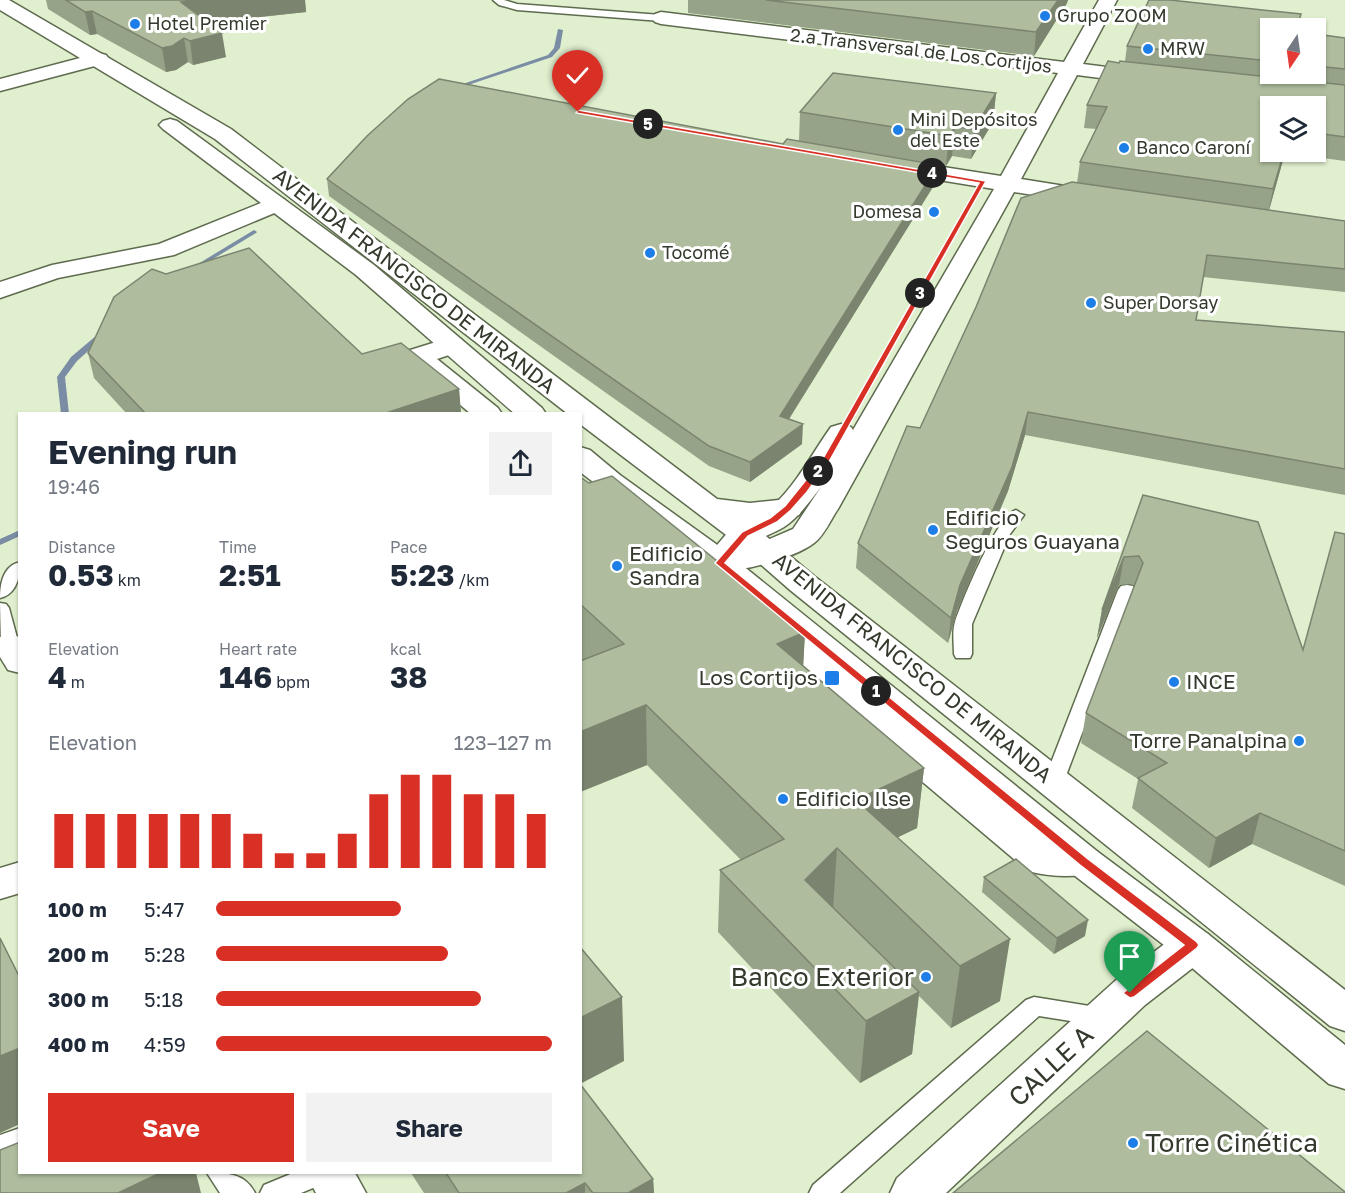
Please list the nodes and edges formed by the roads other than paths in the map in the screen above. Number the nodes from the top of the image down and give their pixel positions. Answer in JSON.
{"nodes":[{"id":1,"x":498,"y":0,"type":"edge"},
{"id":2,"x":681,"y":0,"type":"edge"},
{"id":3,"x":1094,"y":0,"type":"edge"},
{"id":4,"x":1108,"y":0,"type":"edge"},
{"id":5,"x":0,"y":2,"type":"edge"},
{"id":6,"x":591,"y":7,"type":"edge"},
{"id":7,"x":661,"y":18,"type":"junction"},
{"id":8,"x":52,"y":55,"type":"dead end"},
{"id":9,"x":85,"y":62,"type":"junction"},
{"id":10,"x":1060,"y":68,"type":"junction"},
{"id":11,"x":1161,"y":79,"type":"edge"},
{"id":12,"x":0,"y":86,"type":"edge"},
{"id":13,"x":1033,"y":95,"type":"dead end"},
{"id":14,"x":867,"y":161,"type":"edge"},
{"id":15,"x":994,"y":176,"type":"junction"},
{"id":16,"x":1112,"y":200,"type":"edge"},
{"id":17,"x":276,"y":204,"type":"junction"},
{"id":18,"x":0,"y":290,"type":"edge"},
{"id":19,"x":452,"y":345,"type":"junction"},
{"id":20,"x":486,"y":412,"type":"edge"},
{"id":21,"x":530,"y":412,"type":"edge"},
{"id":22,"x":582,"y":459,"type":"edge"},
{"id":23,"x":604,"y":495,"type":"edge"},
{"id":24,"x":706,"y":506,"type":"junction"},
{"id":25,"x":788,"y":508,"type":"junction"},
{"id":26,"x":1016,"y":515,"type":"dead end"},
{"id":27,"x":757,"y":544,"type":"junction"},
{"id":28,"x":720,"y":563,"type":"junction"},
{"id":29,"x":18,"y":570,"type":"edge"},
{"id":30,"x":1127,"y":590,"type":"dead end"},
{"id":31,"x":0,"y":593,"type":"edge"},
{"id":32,"x":0,"y":608,"type":"edge"},
{"id":33,"x":738,"y":609,"type":"junction"},
{"id":34,"x":15,"y":653,"type":"edge"},
{"id":35,"x":963,"y":654,"type":"dead end"},
{"id":36,"x":846,"y":698,"type":"junction"},
{"id":37,"x":897,"y":708,"type":"junction"},
{"id":38,"x":1054,"y":781,"type":"junction"},
{"id":39,"x":1084,"y":862,"type":"junction"},
{"id":40,"x":18,"y":877,"type":"edge"},
{"id":41,"x":0,"y":885,"type":"edge"},
{"id":42,"x":1193,"y":945,"type":"junction"},
{"id":43,"x":1345,"y":1014,"type":"edge"},
{"id":44,"x":1103,"y":1017,"type":"junction"},
{"id":45,"x":1345,"y":1071,"type":"edge"},
{"id":46,"x":18,"y":1139,"type":"edge"},
{"id":47,"x":0,"y":1146,"type":"edge"},
{"id":48,"x":221,"y":1174,"type":"edge"},
{"id":49,"x":319,"y":1174,"type":"edge"},
{"id":50,"x":330,"y":1174,"type":"edge"},
{"id":51,"x":242,"y":1193,"type":"edge"},
{"id":52,"x":273,"y":1193,"type":"edge"},
{"id":53,"x":342,"y":1193,"type":"edge"},
{"id":54,"x":822,"y":1193,"type":"edge"},
{"id":55,"x":914,"y":1193,"type":"edge"}],
"edges":[{"from":1,"to":6,"type":"lane","name":"2.ª Transversal de Los Cortijos"},
{"from":2,"to":7,"type":"street"},
{"from":3,"to":10,"type":"street"},
{"from":4,"to":10,"type":"street"},
{"from":5,"to":9,"type":"street","name":"AVENIDA FRANCISCO DE MIRANDA"},
{"from":6,"to":7,"type":"lane","name":"2.ª Transversal de Los Cortijos"},
{"from":7,"to":10,"type":"street","name":"2.ª Transversal de Los Cortijos"},
{"from":8,"to":9,"type":"street","name":"AVENIDA FRANCISCO DE MIRANDA"},
{"from":9,"to":12,"type":"street"},
{"from":9,"to":17,"type":"street","name":"AVENIDA FRANCISCO DE MIRANDA"},
{"from":9,"to":24,"type":"street","name":"AVENIDA FRANCISCO DE MIRANDA"},
{"from":10,"to":11,"type":"street","name":"2.ª Transversal de Los Cortijos"},
{"from":10,"to":13,"type":"street"},
{"from":10,"to":15,"type":"street"},
{"from":14,"to":15,"type":"street"},
{"from":15,"to":16,"type":"street"},
{"from":15,"to":25,"type":"street"},
{"from":15,"to":27,"type":"street"},
{"from":17,"to":18,"type":"street"},
{"from":17,"to":19,"type":"street","name":"AVENIDA FRANCISCO DE MIRANDA"},
{"from":19,"to":20,"type":"street","name":"AVENIDA FRANCISCO DE MIRANDA"},
{"from":19,"to":21,"type":"street","name":"AVENIDA FRANCISCO DE MIRANDA"},
{"from":22,"to":23,"type":"street","name":"AVENIDA FRANCISCO DE MIRANDA"},
{"from":23,"to":28,"type":"street","name":"AVENIDA FRANCISCO DE MIRANDA"},
{"from":23,"to":33,"type":"street","name":"AVENIDA FRANCISCO DE MIRANDA"},
{"from":24,"to":25,"type":"street"},
{"from":24,"to":27,"type":"street","name":"AVENIDA FRANCISCO DE MIRANDA"},
{"from":25,"to":27,"type":"street"},
{"from":26,"to":35,"type":"lane"},
{"from":27,"to":28,"type":"street"},
{"from":27,"to":38,"type":"street","name":"AVENIDA FRANCISCO DE MIRANDA"},
{"from":28,"to":33,"type":"street"},
{"from":28,"to":37,"type":"street","name":"AVENIDA FRANCISCO DE MIRANDA"},
{"from":29,"to":31,"type":"lane"},
{"from":30,"to":38,"type":"lane"},
{"from":32,"to":34,"type":"lane"},
{"from":33,"to":36,"type":"street","name":"AVENIDA FRANCISCO DE MIRANDA"},
{"from":36,"to":37,"type":"street","name":"AVENIDA FRANCISCO DE MIRANDA"},
{"from":36,"to":39,"type":"street","name":"AVENIDA FRANCISCO DE MIRANDA"},
{"from":37,"to":39,"type":"street","name":"AVENIDA FRANCISCO DE MIRANDA"},
{"from":38,"to":43,"type":"street","name":"AVENIDA FRANCISCO DE MIRANDA"},
{"from":39,"to":42,"type":"street","name":"AVENIDA FRANCISCO DE MIRANDA"},
{"from":40,"to":41,"type":"street"},
{"from":42,"to":44,"type":"street","name":"CALLE A"},
{"from":42,"to":45,"type":"street","name":"AVENIDA FRANCISCO DE MIRANDA"},
{"from":44,"to":54,"type":"lane"},
{"from":44,"to":55,"type":"street","name":"CALLE A"},
{"from":46,"to":47,"type":"lane"},
{"from":48,"to":51,"type":"lane"},
{"from":49,"to":52,"type":"lane"},
{"from":50,"to":53,"type":"street"}]}
